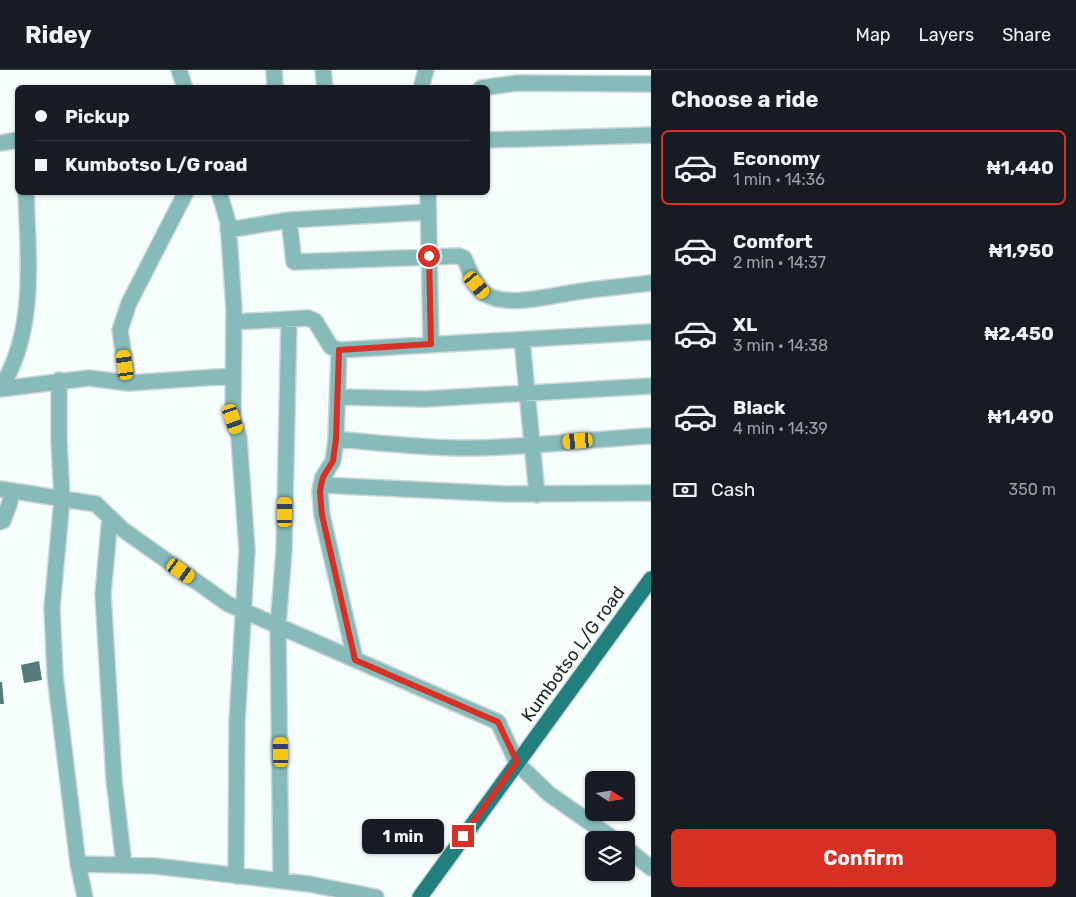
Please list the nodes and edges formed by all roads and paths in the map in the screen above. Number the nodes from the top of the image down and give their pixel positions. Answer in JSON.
{"nodes":[{"id":1,"x":179,"y":70,"type":"edge"},
{"id":2,"x":274,"y":70,"type":"edge"},
{"id":3,"x":324,"y":70,"type":"edge"},
{"id":4,"x":426,"y":70,"type":"edge"},
{"id":5,"x":651,"y":84,"type":"edge"},
{"id":6,"x":185,"y":85,"type":"edge"},
{"id":7,"x":275,"y":85,"type":"edge"},
{"id":8,"x":325,"y":85,"type":"edge"},
{"id":9,"x":422,"y":85,"type":"edge"},
{"id":10,"x":490,"y":87,"type":"edge"},
{"id":11,"x":651,"y":135,"type":"edge"},
{"id":12,"x":15,"y":140,"type":"edge"},
{"id":13,"x":490,"y":140,"type":"edge"},
{"id":14,"x":0,"y":143,"type":"edge"},
{"id":15,"x":26,"y":195,"type":"edge"},
{"id":16,"x":184,"y":195,"type":"edge"},
{"id":17,"x":220,"y":195,"type":"edge"},
{"id":18,"x":428,"y":195,"type":"edge"},
{"id":19,"x":428,"y":212,"type":"junction"},
{"id":20,"x":289,"y":220,"type":"junction"},
{"id":21,"x":228,"y":230,"type":"junction"},
{"id":22,"x":429,"y":256,"type":"junction"},
{"id":23,"x":651,"y":283,"type":"edge"},
{"id":24,"x":290,"y":319,"type":"junction"},
{"id":25,"x":234,"y":322,"type":"junction"},
{"id":26,"x":651,"y":332,"type":"edge"},
{"id":27,"x":522,"y":340,"type":"junction"},
{"id":28,"x":431,"y":344,"type":"junction"},
{"id":29,"x":339,"y":350,"type":"junction"},
{"id":30,"x":233,"y":376,"type":"junction"},
{"id":31,"x":59,"y":380,"type":"junction"},
{"id":32,"x":128,"y":383,"type":"junction"},
{"id":33,"x":651,"y":386,"type":"edge"},
{"id":34,"x":0,"y":389,"type":"edge"},
{"id":35,"x":528,"y":393,"type":"junction"},
{"id":36,"x":338,"y":397,"type":"junction"},
{"id":37,"x":651,"y":436,"type":"edge"},
{"id":38,"x":336,"y":439,"type":"junction"},
{"id":39,"x":533,"y":445,"type":"junction"},
{"id":40,"x":321,"y":485,"type":"junction"},
{"id":41,"x":6,"y":490,"type":"edge"},
{"id":42,"x":651,"y":494,"type":"edge"},
{"id":43,"x":536,"y":495,"type":"junction"},
{"id":44,"x":62,"y":499,"type":"junction"},
{"id":45,"x":110,"y":517,"type":"junction"},
{"id":46,"x":0,"y":522,"type":"edge"},
{"id":47,"x":651,"y":579,"type":"edge"},
{"id":48,"x":243,"y":611,"type":"junction"},
{"id":49,"x":278,"y":626,"type":"junction"},
{"id":50,"x":355,"y":660,"type":"junction"},
{"id":51,"x":517,"y":762,"type":"junction"},
{"id":52,"x":602,"y":831,"type":"edge"},
{"id":53,"x":635,"y":855,"type":"edge"},
{"id":54,"x":78,"y":864,"type":"junction"},
{"id":55,"x":124,"y":865,"type":"junction"},
{"id":56,"x":651,"y":868,"type":"edge"},
{"id":57,"x":236,"y":876,"type":"junction"},
{"id":58,"x":281,"y":881,"type":"junction"},
{"id":59,"x":85,"y":897,"type":"edge"},
{"id":60,"x":376,"y":897,"type":"edge"},
{"id":61,"x":420,"y":897,"type":"edge"}],
"edges":[{"from":1,"to":6,"type":"street"},
{"from":2,"to":7,"type":"street"},
{"from":3,"to":8,"type":"street"},
{"from":4,"to":9,"type":"street"},
{"from":5,"to":10,"type":"street"},
{"from":11,"to":13,"type":"street"},
{"from":12,"to":14,"type":"street"},
{"from":15,"to":34,"type":"street"},
{"from":16,"to":32,"type":"street"},
{"from":17,"to":21,"type":"street"},
{"from":18,"to":19,"type":"street"},
{"from":19,"to":20,"type":"street"},
{"from":19,"to":22,"type":"street"},
{"from":20,"to":21,"type":"street"},
{"from":20,"to":22,"type":"street"},
{"from":21,"to":25,"type":"street"},
{"from":22,"to":23,"type":"street"},
{"from":22,"to":28,"type":"street"},
{"from":24,"to":25,"type":"street"},
{"from":24,"to":29,"type":"street"},
{"from":24,"to":49,"type":"street"},
{"from":25,"to":30,"type":"street"},
{"from":26,"to":27,"type":"street"},
{"from":27,"to":28,"type":"street"},
{"from":27,"to":35,"type":"street"},
{"from":28,"to":29,"type":"street"},
{"from":29,"to":36,"type":"street"},
{"from":30,"to":32,"type":"street"},
{"from":30,"to":48,"type":"street"},
{"from":31,"to":32,"type":"street"},
{"from":31,"to":34,"type":"street"},
{"from":31,"to":44,"type":"street"},
{"from":33,"to":35,"type":"street"},
{"from":35,"to":36,"type":"street"},
{"from":35,"to":39,"type":"street"},
{"from":36,"to":38,"type":"street"},
{"from":37,"to":39,"type":"street"},
{"from":38,"to":39,"type":"street"},
{"from":38,"to":40,"type":"street"},
{"from":39,"to":43,"type":"street"},
{"from":40,"to":43,"type":"street"},
{"from":40,"to":50,"type":"street"},
{"from":41,"to":44,"type":"street"},
{"from":41,"to":46,"type":"street"},
{"from":42,"to":43,"type":"street"},
{"from":44,"to":45,"type":"street"},
{"from":44,"to":54,"type":"street"},
{"from":45,"to":48,"type":"street"},
{"from":45,"to":55,"type":"street"},
{"from":47,"to":51,"type":"main road","name":"Kumbotso L/G road"},
{"from":48,"to":49,"type":"street"},
{"from":48,"to":57,"type":"street"},
{"from":49,"to":50,"type":"street"},
{"from":49,"to":58,"type":"street"},
{"from":50,"to":51,"type":"street"},
{"from":51,"to":52,"type":"street"},
{"from":51,"to":61,"type":"main road","name":"Kumbotso L/G road"},
{"from":53,"to":56,"type":"street"},
{"from":54,"to":55,"type":"street"},
{"from":54,"to":59,"type":"street"},
{"from":55,"to":57,"type":"street"},
{"from":57,"to":58,"type":"street"},
{"from":58,"to":60,"type":"street"}]}
